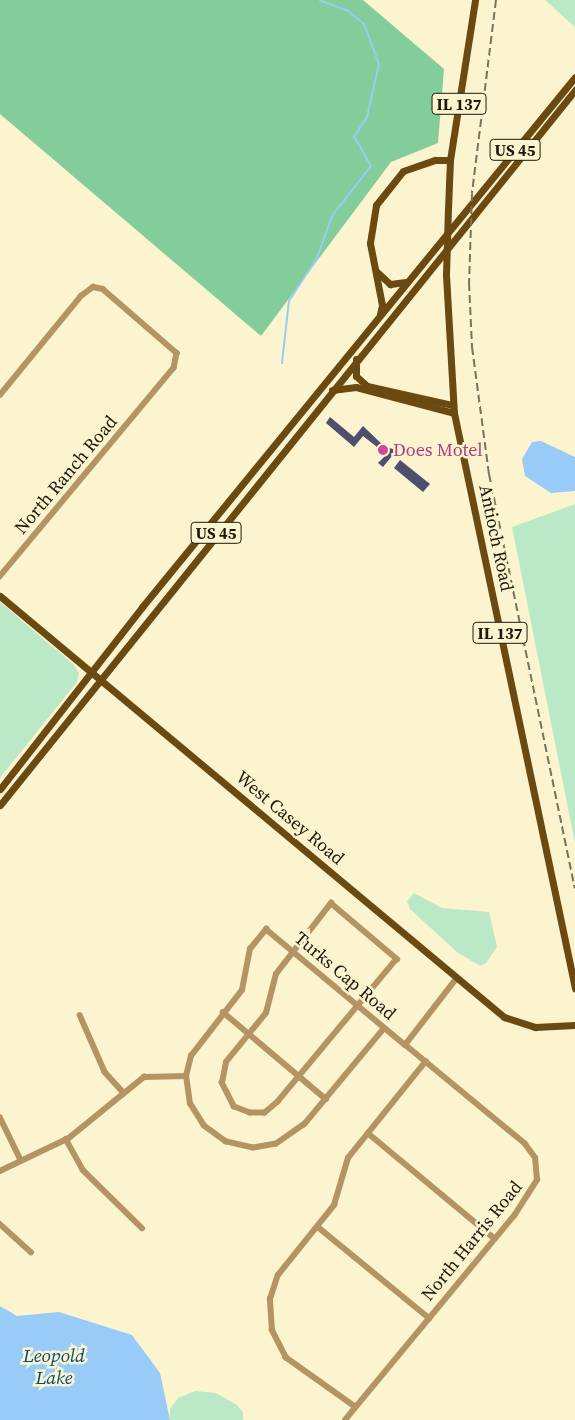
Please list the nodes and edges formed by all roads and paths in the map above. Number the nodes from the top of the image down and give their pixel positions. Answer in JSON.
{"nodes":[{"id":1,"x":475,"y":0,"type":"edge"},
{"id":2,"x":575,"y":77,"type":"edge"},
{"id":3,"x":575,"y":90,"type":"edge"},
{"id":4,"x":450,"y":160,"type":"junction"},
{"id":5,"x":376,"y":270,"type":"junction"},
{"id":6,"x":410,"y":279,"type":"junction"},
{"id":7,"x":379,"y":317,"type":"junction"},
{"id":8,"x":356,"y":359,"type":"junction"},
{"id":9,"x":331,"y":390,"type":"junction"},
{"id":10,"x":0,"y":395,"type":"edge"},
{"id":11,"x":453,"y":405,"type":"junction"},
{"id":12,"x":454,"y":413,"type":"junction"},
{"id":13,"x":0,"y":577,"type":"edge"},
{"id":14,"x":0,"y":596,"type":"edge"},
{"id":15,"x":92,"y":672,"type":"junction"},
{"id":16,"x":100,"y":678,"type":"junction"},
{"id":17,"x":0,"y":789,"type":"edge"},
{"id":18,"x":0,"y":805,"type":"edge"},
{"id":19,"x":293,"y":952,"type":"junction"},
{"id":20,"x":456,"y":979,"type":"junction"},
{"id":21,"x":575,"y":988,"type":"edge"},
{"id":22,"x":358,"y":1007,"type":"junction"},
{"id":23,"x":223,"y":1012,"type":"junction"},
{"id":24,"x":80,"y":1015,"type":"dead end"},
{"id":25,"x":575,"y":1026,"type":"edge"},
{"id":26,"x":384,"y":1029,"type":"junction"},
{"id":27,"x":249,"y":1034,"type":"junction"},
{"id":28,"x":405,"y":1045,"type":"junction"},
{"id":29,"x":426,"y":1061,"type":"junction"},
{"id":30,"x":186,"y":1076,"type":"junction"},
{"id":31,"x":300,"y":1076,"type":"junction"},
{"id":32,"x":124,"y":1093,"type":"junction"},
{"id":33,"x":326,"y":1099,"type":"junction"},
{"id":34,"x":0,"y":1117,"type":"edge"},
{"id":35,"x":368,"y":1133,"type":"junction"},
{"id":36,"x":66,"y":1139,"type":"junction"},
{"id":37,"x":21,"y":1160,"type":"junction"},
{"id":38,"x":0,"y":1171,"type":"edge"},
{"id":39,"x":0,"y":1224,"type":"edge"},
{"id":40,"x":318,"y":1227,"type":"junction"},
{"id":41,"x":142,"y":1228,"type":"dead end"},
{"id":42,"x":494,"y":1239,"type":"junction"},
{"id":43,"x":31,"y":1252,"type":"dead end"},
{"id":44,"x":429,"y":1318,"type":"junction"},
{"id":45,"x":355,"y":1408,"type":"junction"},
{"id":46,"x":345,"y":1420,"type":"edge"}],
"edges":[{"from":1,"to":4,"type":"main road","name":"Antioch Road","number":"IL 137"},
{"from":2,"to":6,"type":"main road","number":"US 45"},
{"from":3,"to":8,"type":"main road","number":"US 45"},
{"from":4,"to":5,"type":"main road"},
{"from":4,"to":11,"type":"main road","name":"Antioch Road","number":"IL 137","bridge":true},
{"from":5,"to":6,"type":"main road"},
{"from":5,"to":7,"type":"main road"},
{"from":6,"to":7,"type":"main road","number":"US 45"},
{"from":7,"to":15,"type":"main road","number":"US 45"},
{"from":8,"to":9,"type":"main road","number":"US 45"},
{"from":8,"to":11,"type":"main road"},
{"from":9,"to":12,"type":"main road"},
{"from":9,"to":16,"type":"main road","number":"US 45"},
{"from":10,"to":13,"type":"street","name":"North Ranch Road"},
{"from":11,"to":12,"type":"main road","name":"Antioch Road","number":"IL 137"},
{"from":12,"to":21,"type":"main road","name":"Antioch Road","number":"IL 137"},
{"from":14,"to":15,"type":"main road","name":"West Casey Road"},
{"from":15,"to":16,"type":"main road","name":"West Casey Road"},
{"from":15,"to":17,"type":"main road","number":"US 45"},
{"from":16,"to":18,"type":"main road","number":"US 45"},
{"from":16,"to":20,"type":"main road","name":"West Casey Road"},
{"from":19,"to":22,"type":"street","name":"Turks Cap Road"},
{"from":19,"to":22,"type":"street"},
{"from":19,"to":23,"type":"street","name":"Turks Cap Road"},
{"from":19,"to":27,"type":"street"},
{"from":20,"to":25,"type":"main road","name":"West Casey Road"},
{"from":20,"to":28,"type":"street"},
{"from":22,"to":26,"type":"street","name":"Turks Cap Road"},
{"from":22,"to":31,"type":"street"},
{"from":23,"to":27,"type":"street"},
{"from":23,"to":30,"type":"street"},
{"from":24,"to":32,"type":"street"},
{"from":26,"to":28,"type":"street","name":"Turks Cap Road"},
{"from":26,"to":33,"type":"street"},
{"from":27,"to":31,"type":"street"},
{"from":27,"to":31,"type":"street"},
{"from":28,"to":29,"type":"street","name":"North Harris Road"},
{"from":29,"to":35,"type":"street"},
{"from":29,"to":42,"type":"street","name":"North Harris Road"},
{"from":30,"to":32,"type":"street"},
{"from":30,"to":33,"type":"street"},
{"from":31,"to":33,"type":"street"},
{"from":32,"to":36,"type":"street"},
{"from":34,"to":37,"type":"street"},
{"from":35,"to":40,"type":"street"},
{"from":35,"to":42,"type":"street"},
{"from":36,"to":37,"type":"street"},
{"from":36,"to":41,"type":"street"},
{"from":37,"to":38,"type":"street"},
{"from":39,"to":43,"type":"street"},
{"from":40,"to":44,"type":"street"},
{"from":40,"to":45,"type":"street"},
{"from":42,"to":44,"type":"street","name":"North Harris Road"},
{"from":44,"to":45,"type":"street","name":"North Harris Road"},
{"from":45,"to":46,"type":"street","name":"North Harris Road"}]}
